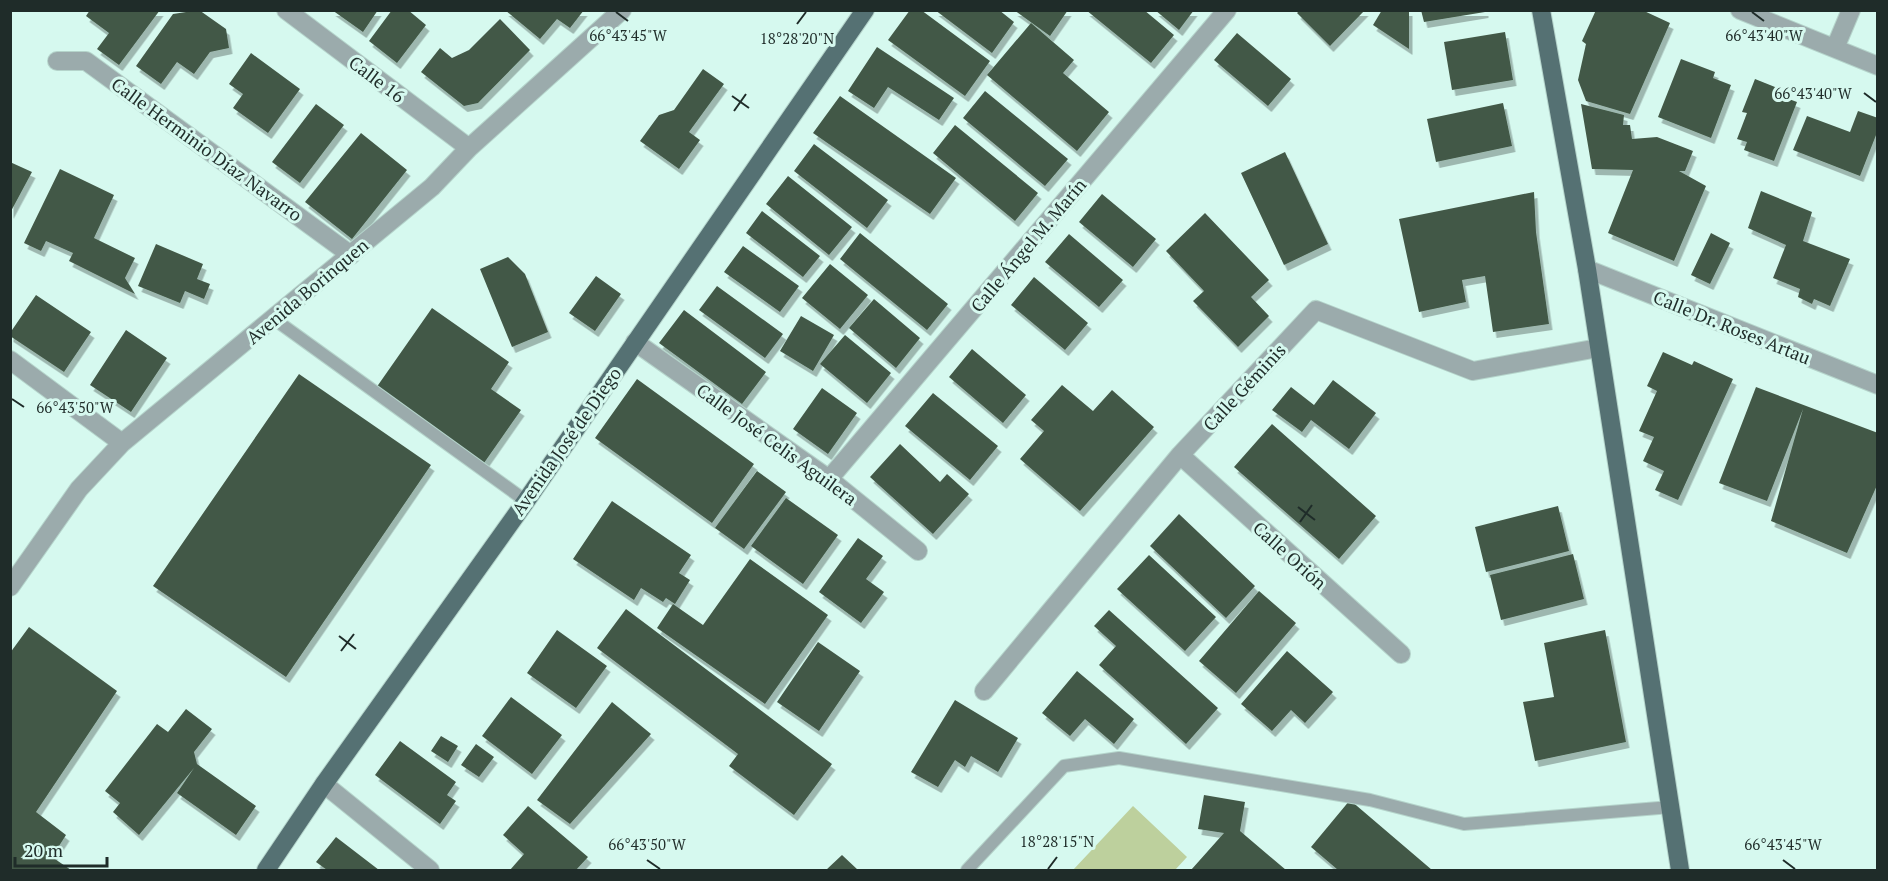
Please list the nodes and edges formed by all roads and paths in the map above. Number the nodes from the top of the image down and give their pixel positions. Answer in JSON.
{"nodes":[{"id":1,"x":286,"y":10,"type":"edge"},
{"id":2,"x":622,"y":10,"type":"edge"},
{"id":3,"x":865,"y":10,"type":"edge"},
{"id":4,"x":1227,"y":10,"type":"edge"},
{"id":5,"x":1541,"y":10,"type":"edge"},
{"id":6,"x":1740,"y":10,"type":"edge"},
{"id":7,"x":1851,"y":10,"type":"edge"},
{"id":8,"x":1835,"y":48,"type":"junction"},
{"id":9,"x":57,"y":61,"type":"dead end"},
{"id":10,"x":1878,"y":66,"type":"edge"},
{"id":11,"x":469,"y":148,"type":"junction"},
{"id":12,"x":351,"y":255,"type":"junction"},
{"id":13,"x":1587,"y":269,"type":"junction"},
{"id":14,"x":274,"y":319,"type":"junction"},
{"id":15,"x":635,"y":342,"type":"junction"},
{"id":16,"x":1598,"y":348,"type":"junction"},
{"id":17,"x":10,"y":360,"type":"edge"},
{"id":18,"x":1878,"y":385,"type":"edge"},
{"id":19,"x":122,"y":443,"type":"junction"},
{"id":20,"x":1180,"y":455,"type":"junction"},
{"id":21,"x":829,"y":479,"type":"junction"},
{"id":22,"x":526,"y":501,"type":"junction"},
{"id":23,"x":918,"y":550,"type":"dead end"},
{"id":24,"x":10,"y":587,"type":"edge"},
{"id":25,"x":1401,"y":654,"type":"dead end"},
{"id":26,"x":984,"y":692,"type":"dead end"},
{"id":27,"x":324,"y":784,"type":"junction"},
{"id":28,"x":1671,"y":807,"type":"junction"},
{"id":29,"x":266,"y":870,"type":"edge"},
{"id":30,"x":430,"y":870,"type":"edge"},
{"id":31,"x":967,"y":870,"type":"edge"},
{"id":32,"x":1680,"y":870,"type":"edge"}],
"edges":[{"from":1,"to":11,"type":"street","name":"Calle 16"},
{"from":2,"to":11,"type":"street","name":"Avenida Borinquen"},
{"from":3,"to":15,"type":"main road","name":"Avenida José de Diego"},
{"from":4,"to":21,"type":"street","name":"Calle Ángel M. Marín"},
{"from":5,"to":13,"type":"main road"},
{"from":6,"to":8,"type":"street"},
{"from":7,"to":8,"type":"street"},
{"from":8,"to":10,"type":"street"},
{"from":9,"to":12,"type":"street","name":"Calle Herminio Díaz Navarro"},
{"from":11,"to":12,"type":"street","name":"Avenida Borinquen"},
{"from":12,"to":14,"type":"street","name":"Avenida Borinquen"},
{"from":13,"to":16,"type":"main road"},
{"from":13,"to":18,"type":"street","name":"Calle Dr. Roses Artau"},
{"from":14,"to":19,"type":"street","name":"Avenida Borinquen"},
{"from":14,"to":22,"type":"lane"},
{"from":15,"to":21,"type":"street","name":"Calle José Celis Aguilera"},
{"from":15,"to":22,"type":"main road","name":"Avenida José de Diego"},
{"from":16,"to":20,"type":"street","name":"Calle Géminis"},
{"from":16,"to":28,"type":"main road"},
{"from":17,"to":19,"type":"street"},
{"from":19,"to":24,"type":"street","name":"Avenida Borinquen"},
{"from":20,"to":25,"type":"street","name":"Calle Orión"},
{"from":20,"to":26,"type":"street","name":"Calle Géminis"},
{"from":21,"to":23,"type":"street","name":"Calle José Celis Aguilera"},
{"from":22,"to":27,"type":"main road","name":"Avenida José de Diego"},
{"from":27,"to":29,"type":"main road","name":"Avenida José de Diego"},
{"from":27,"to":30,"type":"street"},
{"from":28,"to":31,"type":"lane"},
{"from":28,"to":32,"type":"main road"}]}
